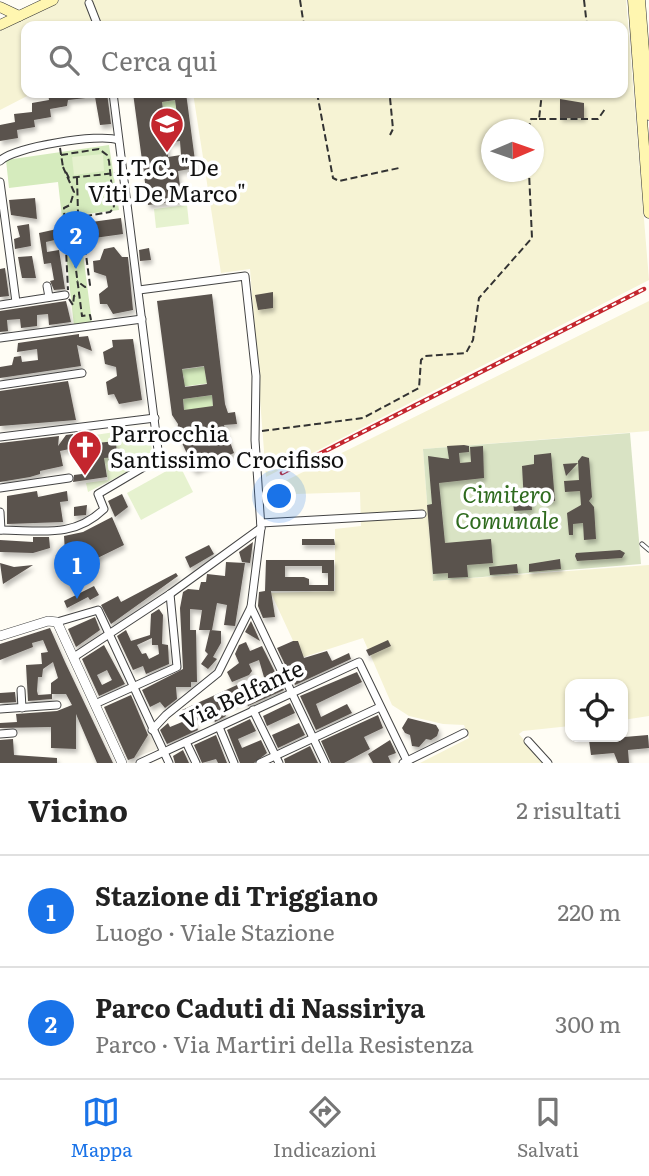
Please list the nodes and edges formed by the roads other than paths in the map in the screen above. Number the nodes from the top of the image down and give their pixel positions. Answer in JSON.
{"nodes":[{"id":1,"x":53,"y":0,"type":"edge"},
{"id":2,"x":633,"y":0,"type":"edge"},
{"id":3,"x":640,"y":0,"type":"edge"},
{"id":4,"x":89,"y":3,"type":"dead end"},
{"id":5,"x":0,"y":7,"type":"edge"},
{"id":6,"x":19,"y":16,"type":"junction"},
{"id":7,"x":96,"y":21,"type":"edge"},
{"id":8,"x":0,"y":25,"type":"edge"},
{"id":9,"x":114,"y":98,"type":"edge"},
{"id":10,"x":649,"y":114,"type":"edge"},
{"id":11,"x":118,"y":140,"type":"junction"},
{"id":12,"x":0,"y":161,"type":"edge"},
{"id":13,"x":0,"y":182,"type":"edge"},
{"id":14,"x":1,"y":193,"type":"edge"},
{"id":15,"x":649,"y":213,"type":"edge"},
{"id":16,"x":47,"y":286,"type":"dead end"},
{"id":17,"x":138,"y":290,"type":"junction"},
{"id":18,"x":65,"y":295,"type":"dead end"},
{"id":19,"x":49,"y":297,"type":"junction"},
{"id":20,"x":16,"y":302,"type":"junction"},
{"id":21,"x":0,"y":305,"type":"edge"},
{"id":22,"x":142,"y":319,"type":"junction"},
{"id":23,"x":0,"y":338,"type":"edge"},
{"id":24,"x":82,"y":373,"type":"dead end"},
{"id":25,"x":0,"y":385,"type":"edge"},
{"id":26,"x":155,"y":418,"type":"junction"},
{"id":27,"x":0,"y":437,"type":"edge"},
{"id":28,"x":69,"y":478,"type":"dead end"},
{"id":29,"x":0,"y":488,"type":"edge"},
{"id":30,"x":0,"y":512,"type":"edge"},
{"id":31,"x":422,"y":514,"type":"dead end"},
{"id":32,"x":261,"y":525,"type":"junction"},
{"id":33,"x":1,"y":530,"type":"edge"},
{"id":34,"x":642,"y":544,"type":"dead end"},
{"id":35,"x":649,"y":550,"type":"edge"},
{"id":36,"x":170,"y":594,"type":"junction"},
{"id":37,"x":251,"y":607,"type":"junction"},
{"id":38,"x":57,"y":622,"type":"junction"},
{"id":39,"x":108,"y":633,"type":"junction"},
{"id":40,"x":0,"y":636,"type":"edge"},
{"id":41,"x":74,"y":657,"type":"junction"},
{"id":42,"x":134,"y":688,"type":"junction"},
{"id":43,"x":21,"y":690,"type":"dead end"},
{"id":44,"x":293,"y":693,"type":"junction"},
{"id":45,"x":95,"y":704,"type":"junction"},
{"id":46,"x":57,"y":705,"type":"dead end"},
{"id":47,"x":380,"y":707,"type":"junction"},
{"id":48,"x":22,"y":708,"type":"junction"},
{"id":49,"x":0,"y":709,"type":"edge"},
{"id":50,"x":253,"y":710,"type":"junction"},
{"id":51,"x":219,"y":727,"type":"junction"},
{"id":52,"x":152,"y":730,"type":"junction"},
{"id":53,"x":13,"y":733,"type":"dead end"},
{"id":54,"x":464,"y":733,"type":"dead end"},
{"id":55,"x":0,"y":734,"type":"edge"},
{"id":56,"x":314,"y":738,"type":"junction"},
{"id":57,"x":528,"y":741,"type":"dead end"},
{"id":58,"x":186,"y":742,"type":"junction"},
{"id":59,"x":164,"y":753,"type":"junction"},
{"id":60,"x":278,"y":759,"type":"edge"},
{"id":61,"x":406,"y":762,"type":"edge"},
{"id":62,"x":122,"y":763,"type":"edge"},
{"id":63,"x":140,"y":763,"type":"edge"},
{"id":64,"x":169,"y":763,"type":"edge"},
{"id":65,"x":196,"y":763,"type":"edge"},
{"id":66,"x":234,"y":763,"type":"edge"},
{"id":67,"x":260,"y":763,"type":"edge"},
{"id":68,"x":326,"y":763,"type":"edge"},
{"id":69,"x":548,"y":763,"type":"edge"}],
"edges":[{"from":1,"to":6,"type":"main road"},
{"from":2,"to":15,"type":"main road"},
{"from":3,"to":10,"type":"main road"},
{"from":4,"to":7,"type":"street"},
{"from":5,"to":6,"type":"main road"},
{"from":6,"to":8,"type":"main road"},
{"from":9,"to":11,"type":"street"},
{"from":11,"to":12,"type":"street"},
{"from":11,"to":17,"type":"street"},
{"from":13,"to":14,"type":"street"},
{"from":14,"to":20,"type":"street"},
{"from":16,"to":19,"type":"street"},
{"from":17,"to":22,"type":"street"},
{"from":17,"to":32,"type":"street"},
{"from":18,"to":19,"type":"street"},
{"from":19,"to":20,"type":"street"},
{"from":20,"to":21,"type":"street"},
{"from":22,"to":23,"type":"street"},
{"from":22,"to":26,"type":"street"},
{"from":24,"to":25,"type":"street"},
{"from":26,"to":27,"type":"street"},
{"from":26,"to":33,"type":"street"},
{"from":28,"to":29,"type":"street"},
{"from":30,"to":33,"type":"street"},
{"from":31,"to":32,"type":"street"},
{"from":32,"to":36,"type":"street"},
{"from":32,"to":37,"type":"street"},
{"from":34,"to":35,"type":"lane"},
{"from":36,"to":39,"type":"street"},
{"from":36,"to":42,"type":"street"},
{"from":37,"to":44,"type":"street"},
{"from":37,"to":52,"type":"street"},
{"from":38,"to":39,"type":"street"},
{"from":38,"to":40,"type":"street"},
{"from":38,"to":41,"type":"street"},
{"from":39,"to":41,"type":"street"},
{"from":39,"to":42,"type":"street"},
{"from":41,"to":45,"type":"street"},
{"from":42,"to":45,"type":"street"},
{"from":42,"to":52,"type":"street"},
{"from":43,"to":48,"type":"street"},
{"from":44,"to":47,"type":"street","name":"Via Belfante"},
{"from":44,"to":50,"type":"street","name":"Via Belfante"},
{"from":44,"to":56,"type":"street"},
{"from":45,"to":62,"type":"street"},
{"from":46,"to":48,"type":"street"},
{"from":47,"to":56,"type":"street"},
{"from":47,"to":61,"type":"street"},
{"from":48,"to":49,"type":"street"},
{"from":50,"to":51,"type":"street","name":"Via Belfante"},
{"from":50,"to":60,"type":"street"},
{"from":51,"to":58,"type":"street","name":"Via Belfante"},
{"from":51,"to":66,"type":"street"},
{"from":52,"to":59,"type":"street"},
{"from":53,"to":55,"type":"street"},
{"from":54,"to":61,"type":"street"},
{"from":56,"to":60,"type":"street"},
{"from":56,"to":68,"type":"street"},
{"from":57,"to":69,"type":"street"},
{"from":58,"to":59,"type":"street","name":"Via Belfante"},
{"from":58,"to":65,"type":"street"},
{"from":59,"to":63,"type":"street","name":"Via Belfante"},
{"from":59,"to":64,"type":"street"},
{"from":60,"to":67,"type":"street"}]}
